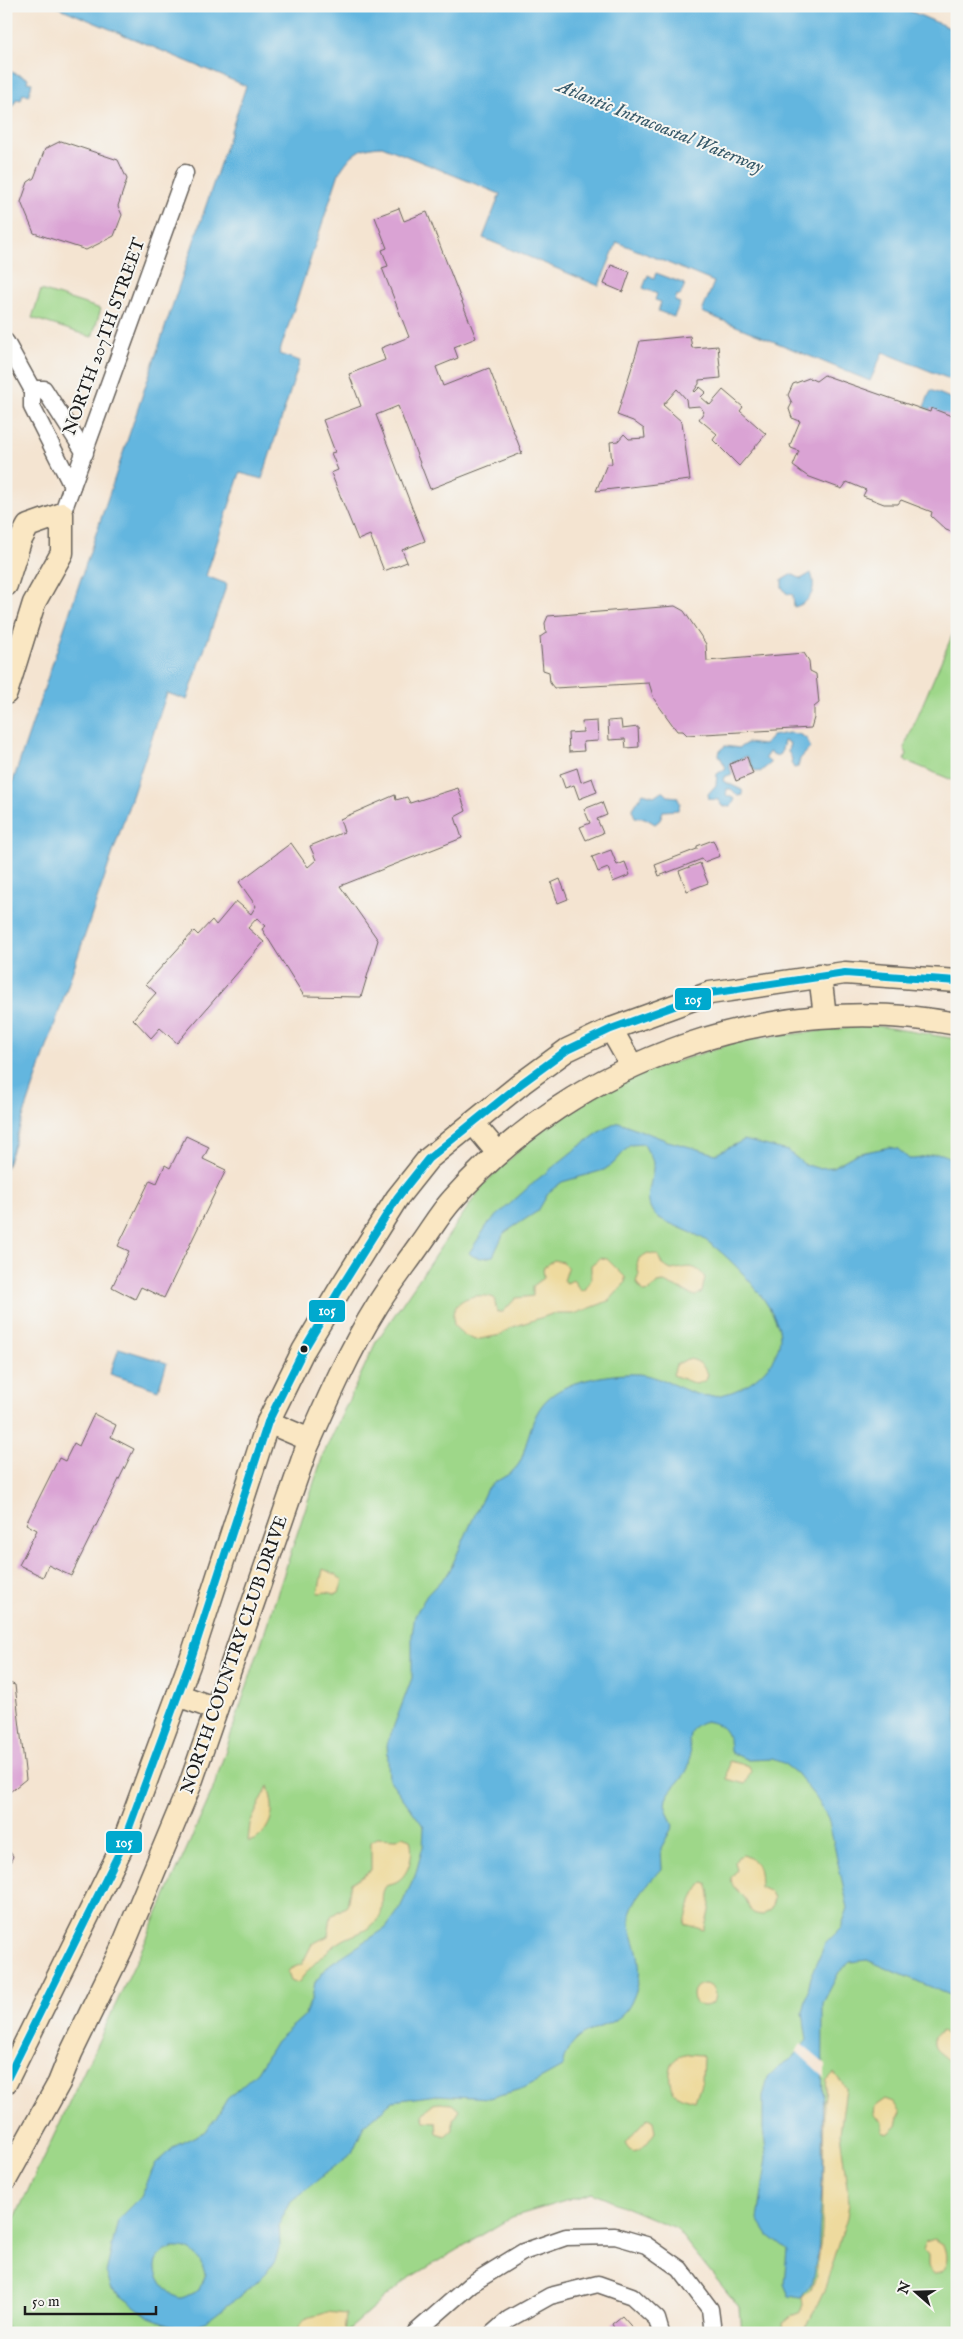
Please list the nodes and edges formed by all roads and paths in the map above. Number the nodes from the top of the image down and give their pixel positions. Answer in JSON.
{"nodes":[{"id":1,"x":185,"y":173,"type":"dead end"},
{"id":2,"x":6,"y":342,"type":"edge"},
{"id":3,"x":32,"y":389,"type":"junction"},
{"id":4,"x":85,"y":453,"type":"junction"},
{"id":5,"x":72,"y":486,"type":"junction"},
{"id":6,"x":62,"y":514,"type":"junction"},
{"id":7,"x":6,"y":585,"type":"edge"},
{"id":8,"x":6,"y":693,"type":"edge"},
{"id":9,"x":820,"y":975,"type":"junction"},
{"id":10,"x":957,"y":981,"type":"edge"},
{"id":11,"x":825,"y":1016,"type":"junction"},
{"id":12,"x":957,"y":1024,"type":"edge"},
{"id":13,"x":611,"y":1029,"type":"junction"},
{"id":14,"x":632,"y":1066,"type":"junction"},
{"id":15,"x":476,"y":1120,"type":"junction"},
{"id":16,"x":498,"y":1153,"type":"junction"},
{"id":17,"x":268,"y":1422,"type":"junction"},
{"id":18,"x":310,"y":1440,"type":"junction"},
{"id":19,"x":178,"y":1695,"type":"junction"},
{"id":20,"x":216,"y":1709,"type":"junction"},
{"id":21,"x":6,"y":2082,"type":"edge"},
{"id":22,"x":6,"y":2179,"type":"edge"},
{"id":23,"x":415,"y":2333,"type":"edge"},
{"id":24,"x":493,"y":2333,"type":"edge"},
{"id":25,"x":661,"y":2333,"type":"edge"},
{"id":26,"x":713,"y":2333,"type":"edge"}],
"edges":[{"from":1,"to":4,"type":"street","name":"NORTH 207TH STREET"},
{"from":2,"to":3,"type":"street"},
{"from":3,"to":4,"type":"street"},
{"from":3,"to":5,"type":"street"},
{"from":4,"to":5,"type":"street","name":"NORTH 207TH STREET"},
{"from":5,"to":6,"type":"street","name":"NORTH 207TH STREET"},
{"from":6,"to":7,"type":"street"},
{"from":6,"to":8,"type":"street"},
{"from":9,"to":10,"type":"street"},
{"from":9,"to":11,"type":"street"},
{"from":9,"to":13,"type":"street"},
{"from":11,"to":12,"type":"street","name":"NORTH COUNTRY CLUB DRIVE"},
{"from":11,"to":14,"type":"street","name":"NORTH COUNTRY CLUB DRIVE"},
{"from":13,"to":14,"type":"street"},
{"from":13,"to":15,"type":"street"},
{"from":14,"to":16,"type":"street","name":"NORTH COUNTRY CLUB DRIVE"},
{"from":15,"to":16,"type":"street"},
{"from":15,"to":17,"type":"street"},
{"from":16,"to":18,"type":"street","name":"NORTH COUNTRY CLUB DRIVE"},
{"from":17,"to":18,"type":"street"},
{"from":17,"to":19,"type":"street"},
{"from":18,"to":20,"type":"street","name":"NORTH COUNTRY CLUB DRIVE"},
{"from":19,"to":20,"type":"street"},
{"from":19,"to":21,"type":"street"},
{"from":20,"to":22,"type":"street","name":"NORTH COUNTRY CLUB DRIVE"},
{"from":23,"to":26,"type":"street"},
{"from":24,"to":25,"type":"street"}]}
